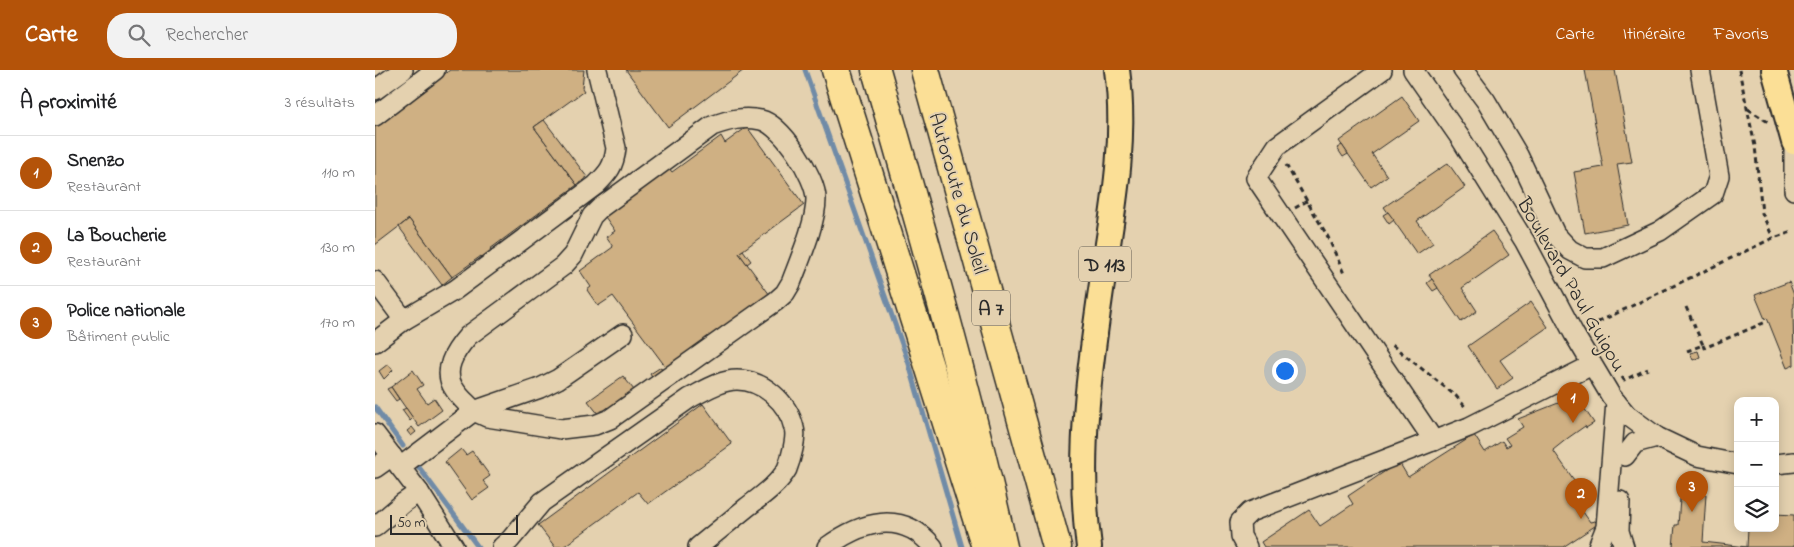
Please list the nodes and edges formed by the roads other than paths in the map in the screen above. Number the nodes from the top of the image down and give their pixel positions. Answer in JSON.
{"nodes":[{"id":1,"x":403,"y":70,"type":"edge"},
{"id":2,"x":435,"y":70,"type":"edge"},
{"id":3,"x":597,"y":70,"type":"edge"},
{"id":4,"x":836,"y":70,"type":"edge"},
{"id":5,"x":876,"y":70,"type":"edge"},
{"id":6,"x":925,"y":70,"type":"edge"},
{"id":7,"x":1117,"y":70,"type":"edge"},
{"id":8,"x":1382,"y":70,"type":"edge"},
{"id":9,"x":1413,"y":70,"type":"edge"},
{"id":10,"x":1463,"y":70,"type":"edge"},
{"id":11,"x":1700,"y":70,"type":"edge"},
{"id":12,"x":1774,"y":70,"type":"edge"},
{"id":13,"x":375,"y":90,"type":"edge"},
{"id":14,"x":375,"y":116,"type":"edge"},
{"id":15,"x":1794,"y":142,"type":"edge"},
{"id":16,"x":1794,"y":190,"type":"edge"},
{"id":17,"x":375,"y":281,"type":"edge"},
{"id":18,"x":404,"y":320,"type":"junction"},
{"id":19,"x":623,"y":334,"type":"dead end"},
{"id":20,"x":375,"y":342,"type":"edge"},
{"id":21,"x":1595,"y":371,"type":"junction"},
{"id":22,"x":1622,"y":408,"type":"junction"},
{"id":23,"x":474,"y":411,"type":"junction"},
{"id":24,"x":375,"y":434,"type":"edge"},
{"id":25,"x":1657,"y":436,"type":"junction"},
{"id":26,"x":1434,"y":441,"type":"junction"},
{"id":27,"x":1625,"y":456,"type":"junction"},
{"id":28,"x":1084,"y":458,"type":"junction"},
{"id":29,"x":396,"y":461,"type":"junction"},
{"id":30,"x":1794,"y":462,"type":"edge"},
{"id":31,"x":1734,"y":463,"type":"edge"},
{"id":32,"x":1779,"y":464,"type":"edge"},
{"id":33,"x":375,"y":468,"type":"edge"},
{"id":34,"x":419,"y":492,"type":"junction"},
{"id":35,"x":375,"y":527,"type":"edge"},
{"id":36,"x":446,"y":544,"type":"edge"},
{"id":37,"x":509,"y":545,"type":"edge"},
{"id":38,"x":698,"y":547,"type":"edge"},
{"id":39,"x":827,"y":547,"type":"edge"},
{"id":40,"x":933,"y":547,"type":"edge"},
{"id":41,"x":986,"y":547,"type":"edge"},
{"id":42,"x":1003,"y":547,"type":"edge"},
{"id":43,"x":1057,"y":547,"type":"edge"},
{"id":44,"x":1089,"y":547,"type":"edge"},
{"id":45,"x":1099,"y":547,"type":"edge"},
{"id":46,"x":1247,"y":547,"type":"edge"},
{"id":47,"x":1598,"y":547,"type":"edge"},
{"id":48,"x":1624,"y":547,"type":"edge"}],
"edges":[{"from":1,"to":13,"type":"street"},
{"from":2,"to":14,"type":"street"},
{"from":3,"to":18,"type":"street"},
{"from":4,"to":41,"type":"highway"},
{"from":5,"to":42,"type":"highway","number":"A 7"},
{"from":6,"to":43,"type":"highway","name":"Autoroute du Soleil","number":"A 7"},
{"from":7,"to":28,"type":"main road","number":"D 113"},
{"from":8,"to":26,"type":"street"},
{"from":9,"to":21,"type":"street","name":"Boulevard Paul Guigou"},
{"from":10,"to":11,"type":"street"},
{"from":12,"to":15,"type":"main road"},
{"from":15,"to":16,"type":"street"},
{"from":17,"to":18,"type":"street"},
{"from":18,"to":20,"type":"street"},
{"from":19,"to":23,"type":"street"},
{"from":21,"to":22,"type":"street","name":"Boulevard Paul Guigou"},
{"from":21,"to":26,"type":"street"},
{"from":22,"to":25,"type":"street","name":"Boulevard Paul Guigou"},
{"from":22,"to":27,"type":"street"},
{"from":22,"to":47,"type":"street"},
{"from":23,"to":23,"type":"street"},
{"from":23,"to":29,"type":"street"},
{"from":24,"to":29,"type":"street"},
{"from":25,"to":27,"type":"street"},
{"from":25,"to":31,"type":"street","name":"Boulevard Paul Guigou"},
{"from":26,"to":46,"type":"street"},
{"from":27,"to":48,"type":"street"},
{"from":28,"to":44,"type":"main road","number":"D 113"},
{"from":28,"to":45,"type":"main road"},
{"from":29,"to":33,"type":"street"},
{"from":29,"to":34,"type":"street"},
{"from":30,"to":32,"type":"street"},
{"from":34,"to":35,"type":"street"},
{"from":34,"to":36,"type":"street"},
{"from":37,"to":38,"type":"street"},
{"from":39,"to":40,"type":"street"}]}
